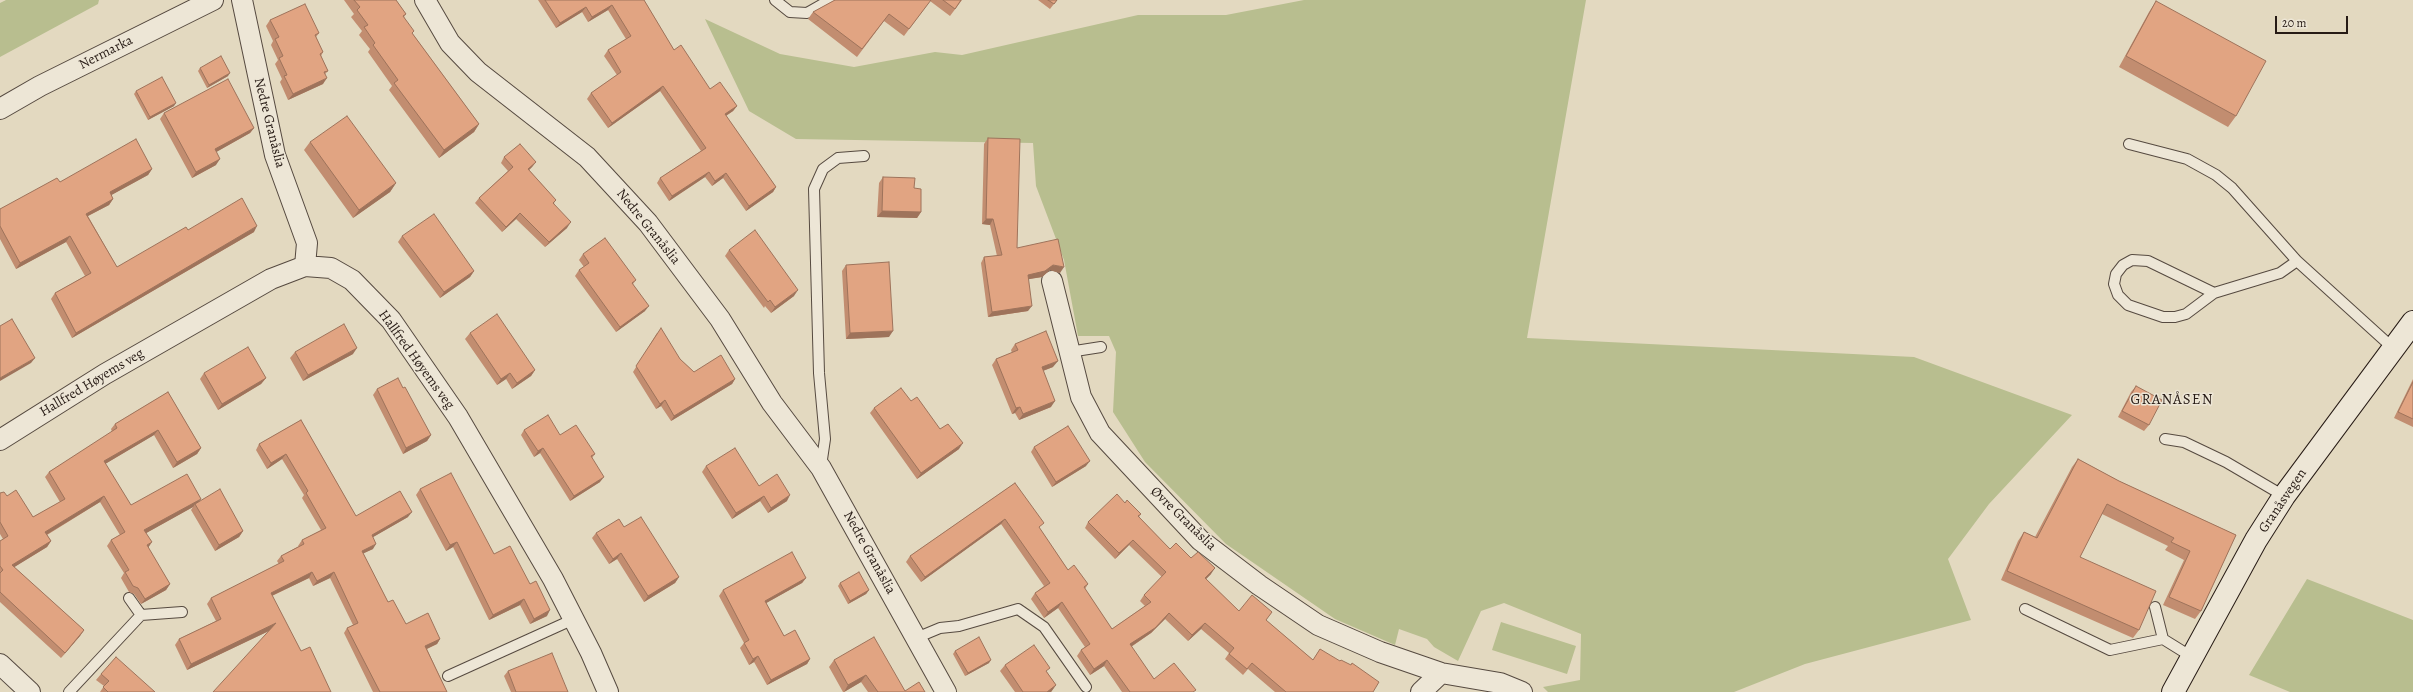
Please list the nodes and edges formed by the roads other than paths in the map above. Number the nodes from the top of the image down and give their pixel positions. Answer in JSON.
{"nodes":[{"id":1,"x":213,"y":0,"type":"edge"},
{"id":2,"x":242,"y":0,"type":"edge"},
{"id":3,"x":425,"y":0,"type":"edge"},
{"id":4,"x":775,"y":0,"type":"edge"},
{"id":5,"x":830,"y":0,"type":"edge"},
{"id":6,"x":0,"y":109,"type":"edge"},
{"id":7,"x":2129,"y":144,"type":"dead end"},
{"id":8,"x":864,"y":156,"type":"dead end"},
{"id":9,"x":2297,"y":261,"type":"junction"},
{"id":10,"x":305,"y":266,"type":"junction"},
{"id":11,"x":1052,"y":281,"type":"dead end"},
{"id":12,"x":2214,"y":293,"type":"junction"},
{"id":13,"x":2413,"y":322,"type":"edge"},
{"id":14,"x":1101,"y":347,"type":"dead end"},
{"id":15,"x":2394,"y":349,"type":"junction"},
{"id":16,"x":1069,"y":352,"type":"junction"},
{"id":17,"x":2165,"y":439,"type":"dead end"},
{"id":18,"x":0,"y":440,"type":"edge"},
{"id":19,"x":821,"y":468,"type":"junction"},
{"id":20,"x":2284,"y":496,"type":"junction"},
{"id":21,"x":129,"y":598,"type":"dead end"},
{"id":22,"x":2155,"y":607,"type":"edge"},
{"id":23,"x":2025,"y":610,"type":"dead end"},
{"id":24,"x":182,"y":612,"type":"dead end"},
{"id":25,"x":141,"y":615,"type":"junction"},
{"id":26,"x":574,"y":619,"type":"junction"},
{"id":27,"x":916,"y":638,"type":"junction"},
{"id":28,"x":2163,"y":639,"type":"junction"},
{"id":29,"x":2192,"y":657,"type":"junction"},
{"id":30,"x":0,"y":664,"type":"edge"},
{"id":31,"x":1441,"y":672,"type":"junction"},
{"id":32,"x":448,"y":676,"type":"dead end"},
{"id":33,"x":1086,"y":687,"type":"dead end"},
{"id":34,"x":30,"y":692,"type":"edge"},
{"id":35,"x":69,"y":692,"type":"edge"},
{"id":36,"x":608,"y":692,"type":"edge"},
{"id":37,"x":946,"y":692,"type":"edge"},
{"id":38,"x":1421,"y":692,"type":"edge"},
{"id":39,"x":1522,"y":692,"type":"edge"},
{"id":40,"x":2173,"y":692,"type":"edge"}],
"edges":[{"from":1,"to":6,"type":"street","name":"Nermarka"},
{"from":2,"to":10,"type":"street","name":"Nedre Granåslia"},
{"from":3,"to":19,"type":"street","name":"Nedre Granåslia"},
{"from":4,"to":5,"type":"lane"},
{"from":7,"to":9,"type":"lane"},
{"from":8,"to":19,"type":"lane"},
{"from":9,"to":12,"type":"lane"},
{"from":9,"to":15,"type":"lane"},
{"from":10,"to":18,"type":"street","name":"Hallfred Høyems veg"},
{"from":10,"to":26,"type":"street","name":"Hallfred Høyems veg"},
{"from":11,"to":16,"type":"street","name":"Øvre Granåslia"},
{"from":12,"to":12,"type":"lane"},
{"from":13,"to":15,"type":"street","name":"Granåsvegen"},
{"from":14,"to":16,"type":"lane"},
{"from":15,"to":20,"type":"street","name":"Granåsvegen"},
{"from":16,"to":31,"type":"street","name":"Øvre Granåslia"},
{"from":17,"to":20,"type":"lane"},
{"from":19,"to":27,"type":"street","name":"Nedre Granåslia"},
{"from":20,"to":29,"type":"street","name":"Granåsvegen"},
{"from":21,"to":25,"type":"lane"},
{"from":22,"to":28,"type":"lane"},
{"from":23,"to":28,"type":"lane"},
{"from":24,"to":25,"type":"lane"},
{"from":25,"to":35,"type":"lane"},
{"from":26,"to":32,"type":"lane"},
{"from":26,"to":36,"type":"street","name":"Hallfred Høyems veg"},
{"from":27,"to":33,"type":"lane"},
{"from":27,"to":37,"type":"street","name":"Nedre Granåslia"},
{"from":28,"to":29,"type":"lane"},
{"from":29,"to":40,"type":"street","name":"Granåsvegen"},
{"from":30,"to":34,"type":"street"},
{"from":31,"to":38,"type":"street"},
{"from":31,"to":39,"type":"street","name":"Øvre Granåslia"}]}
